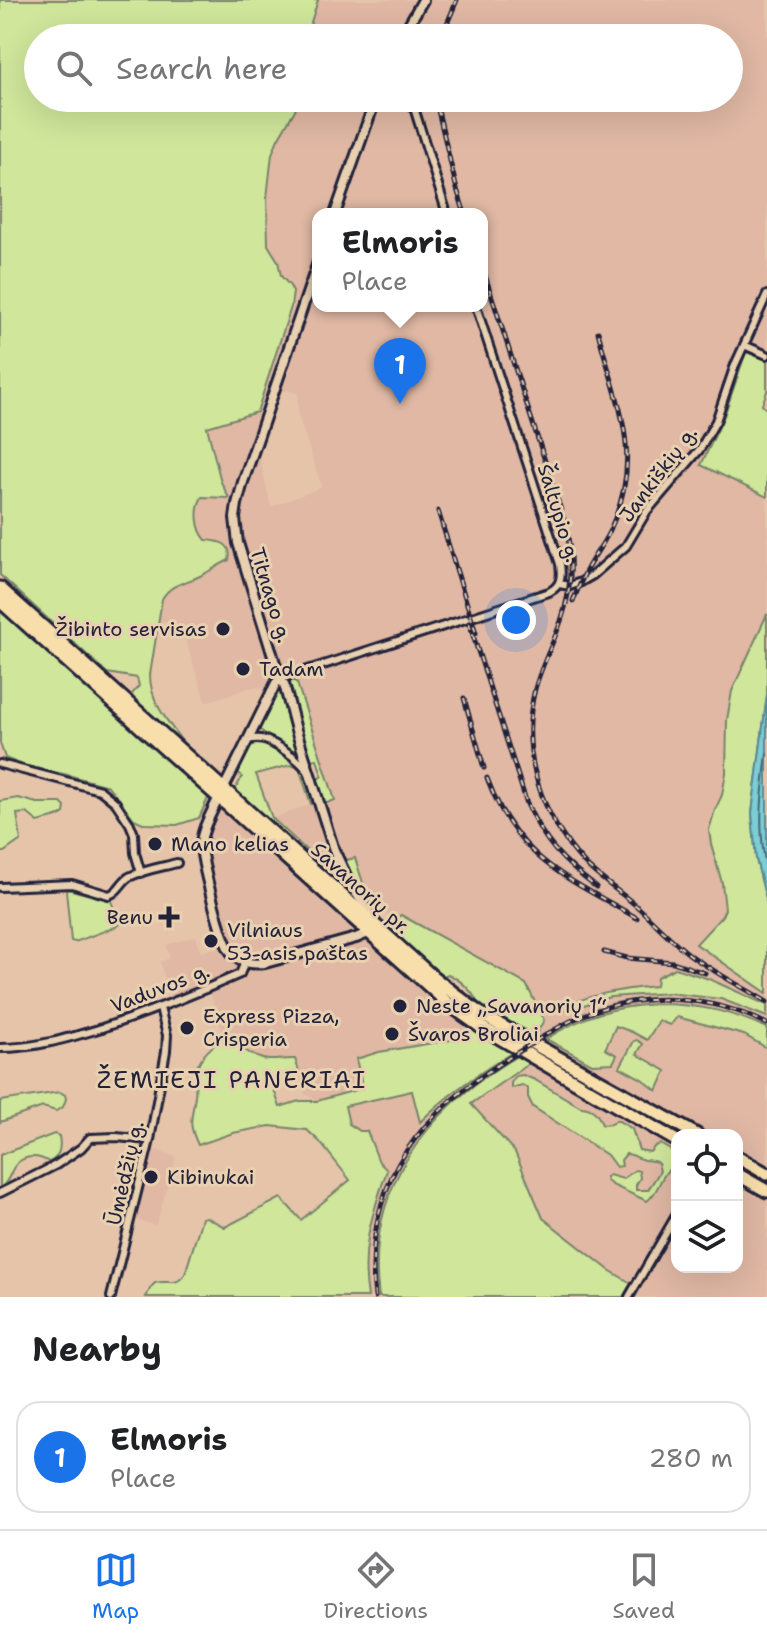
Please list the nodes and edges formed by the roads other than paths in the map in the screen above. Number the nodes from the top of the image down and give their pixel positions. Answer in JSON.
{"nodes":[{"id":1,"x":423,"y":0,"type":"edge"},
{"id":2,"x":409,"y":24,"type":"edge"},
{"id":3,"x":371,"y":112,"type":"edge"},
{"id":4,"x":415,"y":112,"type":"edge"},
{"id":5,"x":337,"y":208,"type":"edge"},
{"id":6,"x":445,"y":208,"type":"edge"},
{"id":7,"x":312,"y":280,"type":"edge"},
{"id":8,"x":767,"y":295,"type":"edge"},
{"id":9,"x":478,"y":312,"type":"edge"},
{"id":10,"x":744,"y":345,"type":"junction"},
{"id":11,"x":767,"y":355,"type":"edge"},
{"id":12,"x":559,"y":584,"type":"junction"},
{"id":13,"x":0,"y":588,"type":"edge"},
{"id":14,"x":0,"y":601,"type":"edge"},
{"id":15,"x":280,"y":679,"type":"junction"},
{"id":16,"x":247,"y":740,"type":"junction"},
{"id":17,"x":0,"y":764,"type":"edge"},
{"id":18,"x":310,"y":776,"type":"junction"},
{"id":19,"x":226,"y":784,"type":"dead end"},
{"id":20,"x":216,"y":803,"type":"dead end"},
{"id":21,"x":177,"y":863,"type":"dead end"},
{"id":22,"x":141,"y":873,"type":"junction"},
{"id":23,"x":0,"y":887,"type":"edge"},
{"id":24,"x":374,"y":930,"type":"junction"},
{"id":25,"x":245,"y":962,"type":"junction"},
{"id":26,"x":160,"y":1008,"type":"junction"},
{"id":27,"x":0,"y":1048,"type":"edge"},
{"id":28,"x":686,"y":1129,"type":"edge"},
{"id":29,"x":671,"y":1138,"type":"edge"},
{"id":30,"x":150,"y":1140,"type":"junction"},
{"id":31,"x":743,"y":1160,"type":"edge"},
{"id":32,"x":767,"y":1174,"type":"edge"},
{"id":33,"x":743,"y":1177,"type":"edge"},
{"id":34,"x":767,"y":1191,"type":"edge"},
{"id":35,"x":0,"y":1193,"type":"edge"},
{"id":36,"x":671,"y":1224,"type":"edge"},
{"id":37,"x":111,"y":1297,"type":"edge"},
{"id":38,"x":629,"y":1297,"type":"edge"}],
"edges":[{"from":1,"to":2,"type":"street"},
{"from":3,"to":5,"type":"street"},
{"from":4,"to":6,"type":"street"},
{"from":7,"to":15,"type":"street","name":"Titnago g."},
{"from":8,"to":10,"type":"street","name":"Jankiškių g."},
{"from":9,"to":12,"type":"street","name":"Šaltupio g."},
{"from":10,"to":11,"type":"street"},
{"from":10,"to":12,"type":"street","name":"Jankiškių g."},
{"from":12,"to":15,"type":"street","name":"Šaltupio g."},
{"from":13,"to":24,"type":"highway","name":"Savanorių pr."},
{"from":14,"to":24,"type":"highway","name":"Savanorių pr."},
{"from":15,"to":16,"type":"street"},
{"from":15,"to":18,"type":"street","name":"Titnago g."},
{"from":16,"to":18,"type":"street"},
{"from":16,"to":19,"type":"street"},
{"from":17,"to":22,"type":"street"},
{"from":18,"to":24,"type":"street","name":"Titnago g."},
{"from":20,"to":25,"type":"street"},
{"from":21,"to":22,"type":"street"},
{"from":22,"to":23,"type":"street"},
{"from":24,"to":25,"type":"street"},
{"from":24,"to":28,"type":"highway","name":"Savanorių pr."},
{"from":24,"to":29,"type":"highway","name":"Savanorių pr."},
{"from":25,"to":26,"type":"street","name":"Vaduvos g."},
{"from":26,"to":27,"type":"street","name":"Vaduvos g."},
{"from":26,"to":30,"type":"street","name":"Ūmėdžių g."},
{"from":30,"to":35,"type":"street"},
{"from":30,"to":37,"type":"street","name":"Ūmėdžių g."},
{"from":31,"to":32,"type":"highway"},
{"from":33,"to":34,"type":"highway"},
{"from":36,"to":38,"type":"street"}]}
